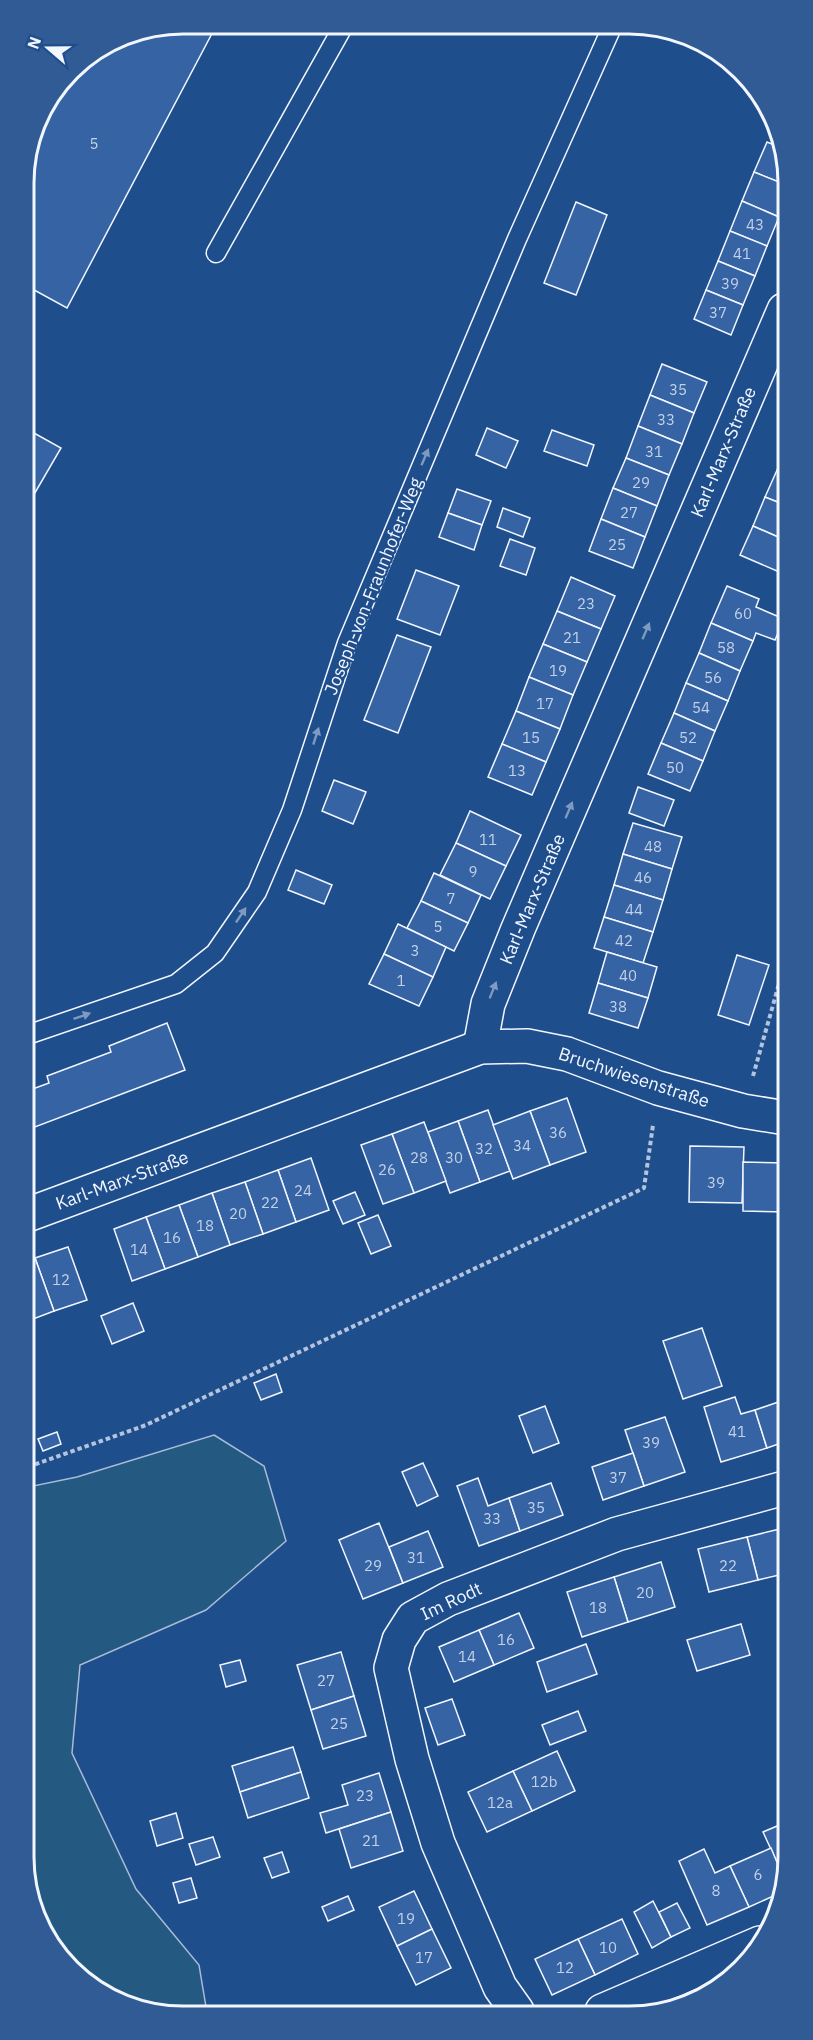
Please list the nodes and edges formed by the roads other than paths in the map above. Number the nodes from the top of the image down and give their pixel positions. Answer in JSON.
{"nodes":[{"id":1,"x":609,"y":34,"type":"edge"},
{"id":2,"x":339,"y":35,"type":"edge"},
{"id":3,"x":216,"y":253,"type":"dead end"},
{"id":4,"x":778,"y":324,"type":"edge"},
{"id":5,"x":34,"y":1032,"type":"edge"},
{"id":6,"x":480,"y":1047,"type":"junction"},
{"id":7,"x":778,"y":1117,"type":"edge"},
{"id":8,"x":34,"y":1212,"type":"edge"},
{"id":9,"x":778,"y":1490,"type":"edge"},
{"id":10,"x":746,"y":1949,"type":"edge"},
{"id":11,"x":513,"y":2006,"type":"edge"},
{"id":12,"x":614,"y":2006,"type":"edge"}],
"edges":[{"from":5,"to":1,"type":"lane","name":"Joseph-von-Fraunhofer-Weg","one_way":true},
{"from":2,"to":3,"type":"lane"},
{"from":6,"to":4,"type":"street","name":"Karl-Marx-Straße","one_way":true},
{"from":6,"to":7,"type":"street","name":"Bruchwiesenstraße"},
{"from":6,"to":8,"type":"street","name":"Karl-Marx-Straße"},
{"from":9,"to":11,"type":"street","name":"Im Rodt"},
{"from":10,"to":12,"type":"street"}]}
